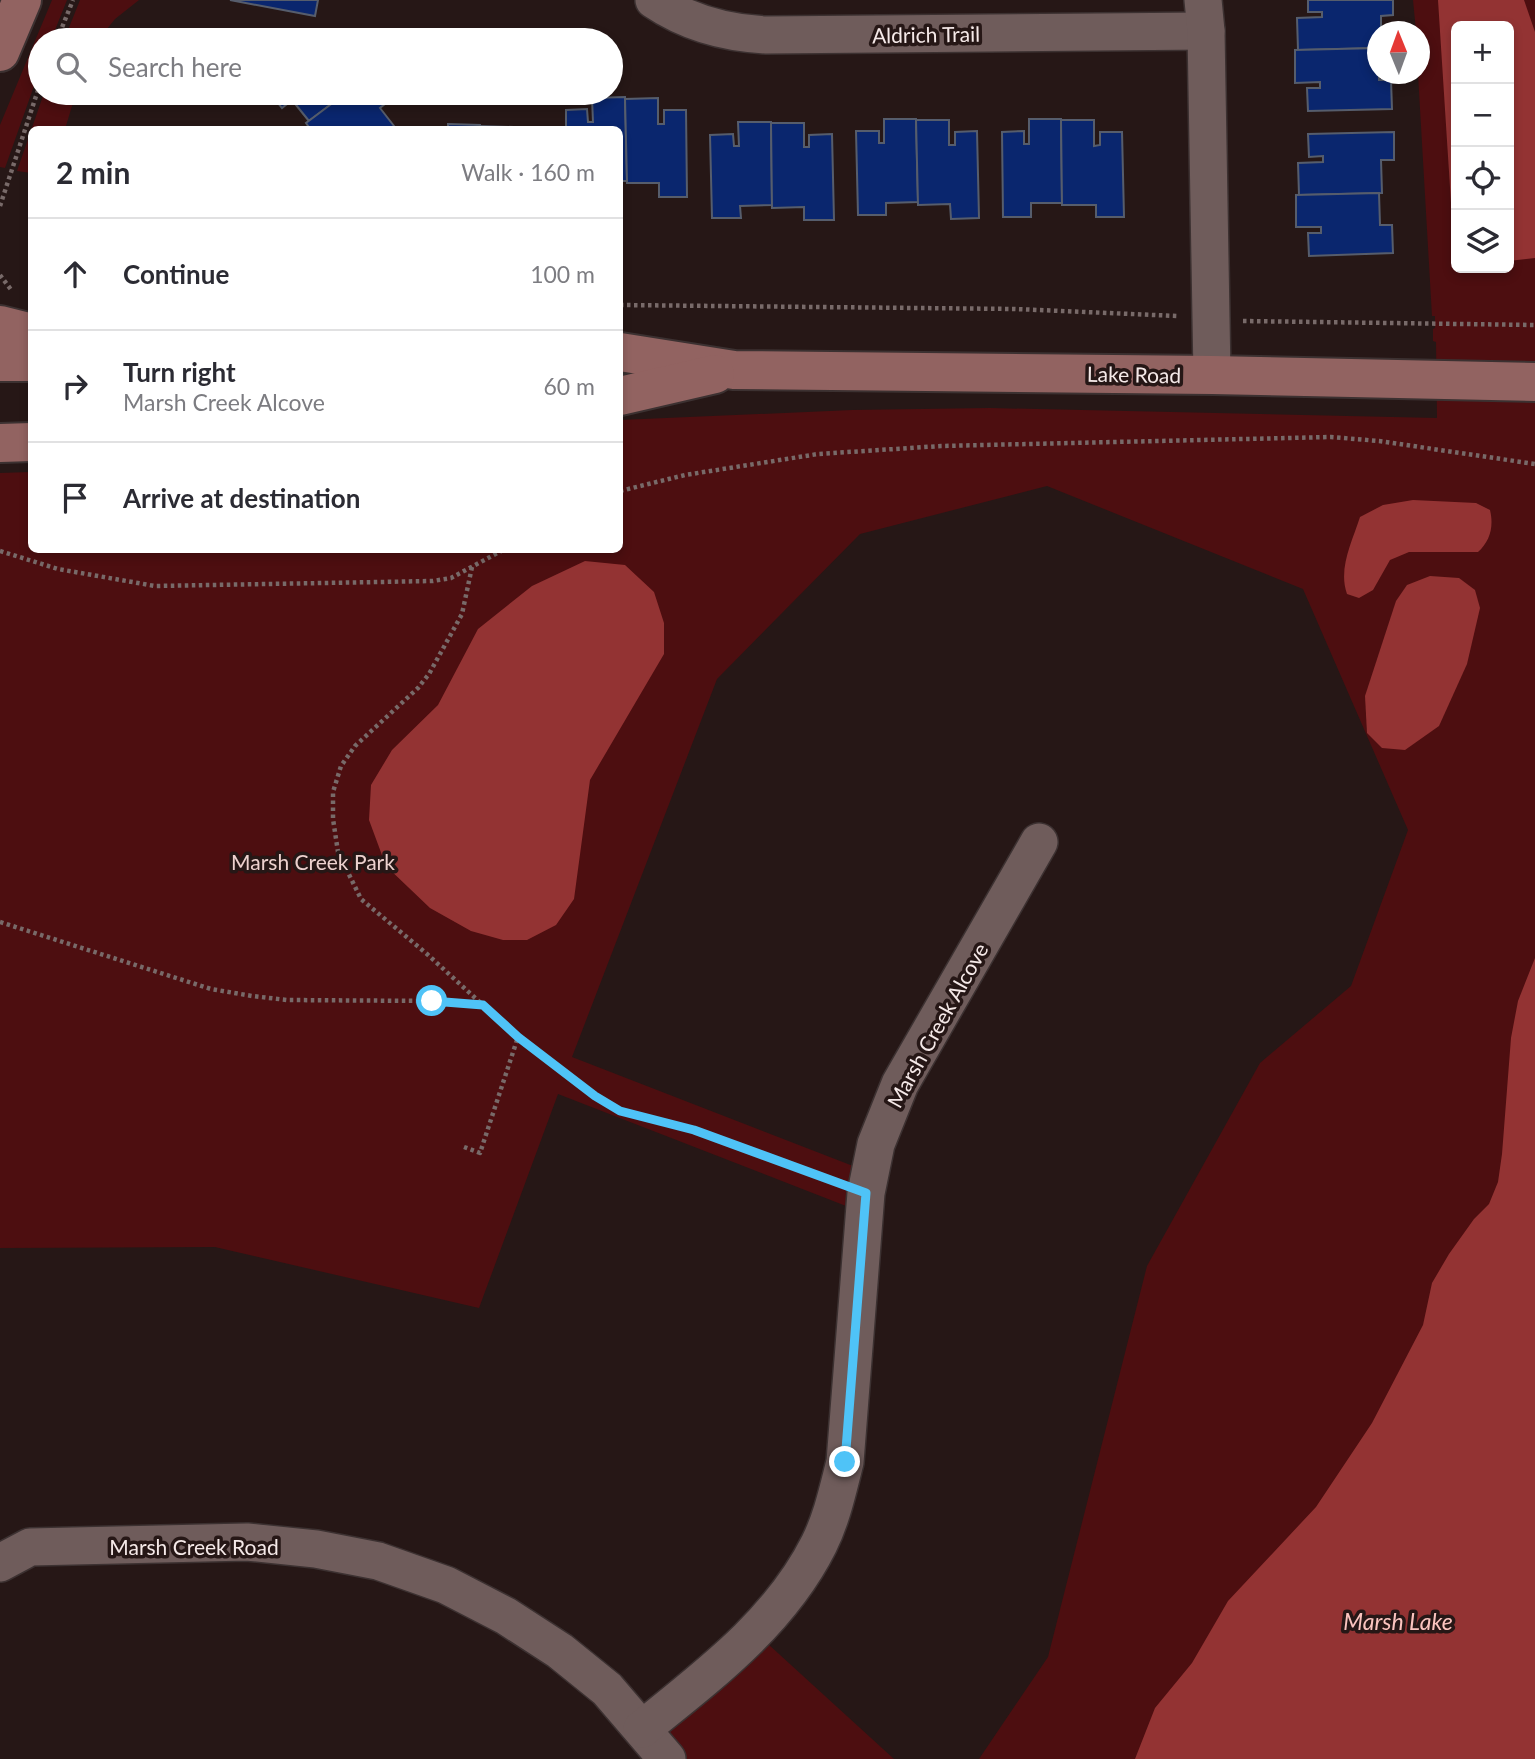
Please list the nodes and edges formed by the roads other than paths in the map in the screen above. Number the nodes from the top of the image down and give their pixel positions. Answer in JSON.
{"nodes":[{"id":1,"x":22,"y":0,"type":"edge"},
{"id":2,"x":654,"y":0,"type":"edge"},
{"id":3,"x":1205,"y":16,"type":"edge"},
{"id":4,"x":0,"y":52,"type":"edge"},
{"id":5,"x":0,"y":326,"type":"edge"},
{"id":6,"x":28,"y":332,"type":"edge"},
{"id":7,"x":623,"y":352,"type":"edge"},
{"id":8,"x":0,"y":362,"type":"edge"},
{"id":9,"x":28,"y":362,"type":"edge"},
{"id":10,"x":734,"y":370,"type":"junction"},
{"id":11,"x":1212,"y":375,"type":"junction"},
{"id":12,"x":1535,"y":382,"type":"edge"},
{"id":13,"x":623,"y":395,"type":"edge"},
{"id":14,"x":28,"y":442,"type":"edge"},
{"id":15,"x":0,"y":443,"type":"edge"},
{"id":16,"x":1039,"y":842,"type":"dead end"},
{"id":17,"x":10,"y":1548,"type":"edge"},
{"id":18,"x":642,"y":1729,"type":"junction"},
{"id":19,"x":667,"y":1759,"type":"edge"}],
"edges":[{"from":1,"to":4,"type":"street"},
{"from":2,"to":3,"type":"street","name":"Aldrich Trail"},
{"from":3,"to":11,"type":"street","name":"Aldrich Trail"},
{"from":5,"to":6,"type":"street"},
{"from":7,"to":10,"type":"street","name":"Lake Road"},
{"from":8,"to":9,"type":"street"},
{"from":10,"to":11,"type":"street","name":"Lake Road"},
{"from":10,"to":13,"type":"street","name":"Lake Road"},
{"from":11,"to":12,"type":"street","name":"Lake Road"},
{"from":14,"to":15,"type":"street"},
{"from":16,"to":18,"type":"street","name":"Marsh Creek Alcove"},
{"from":17,"to":18,"type":"street","name":"Marsh Creek Road"},
{"from":18,"to":19,"type":"street","name":"Marsh Creek Road"}]}
